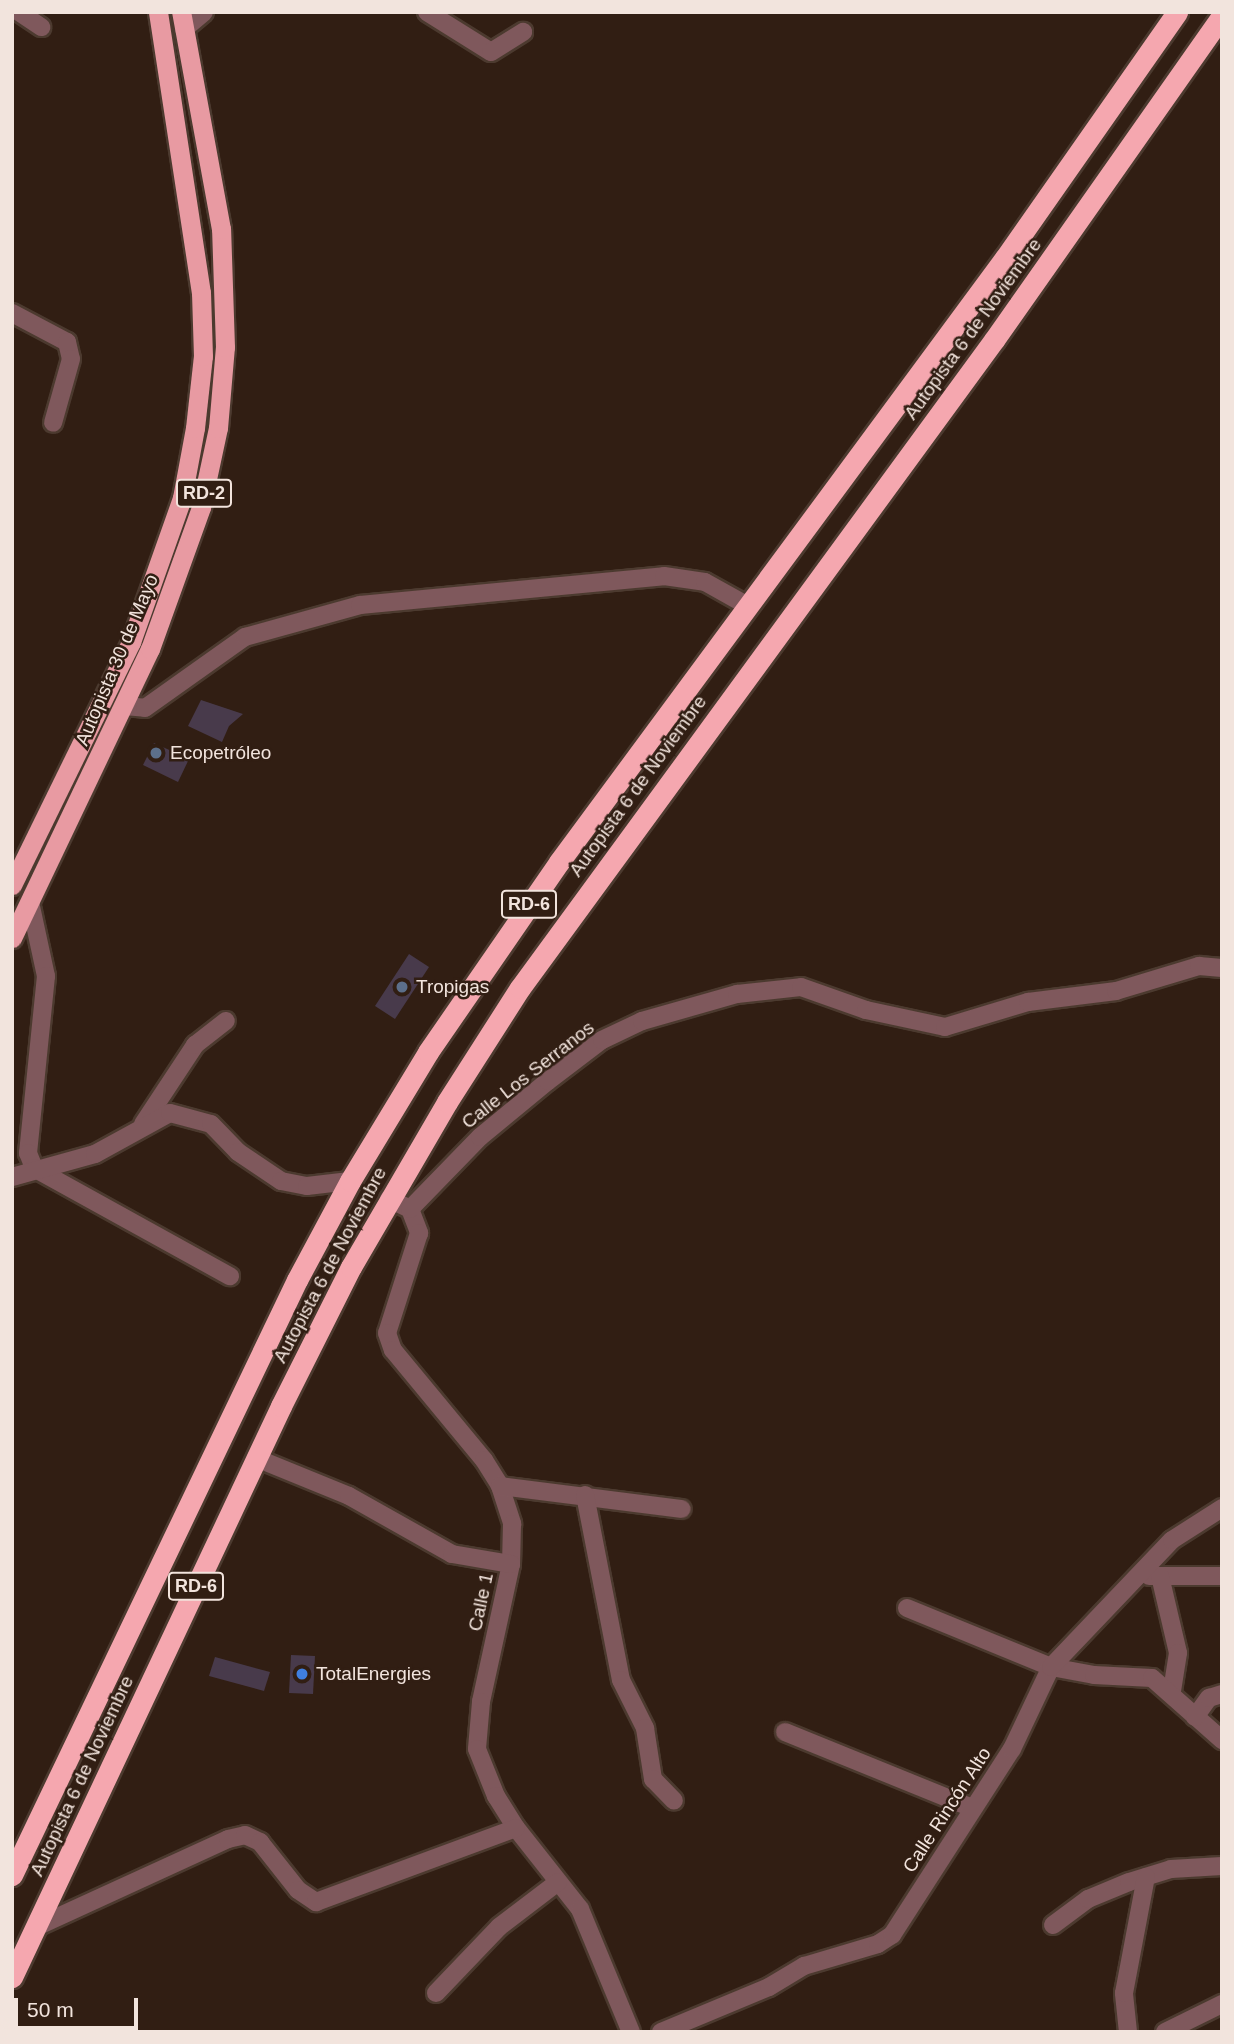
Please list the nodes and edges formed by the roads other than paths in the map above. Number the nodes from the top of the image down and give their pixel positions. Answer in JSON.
{"nodes":[{"id":1,"x":19,"y":12,"type":"edge"},
{"id":2,"x":158,"y":12,"type":"edge"},
{"id":3,"x":427,"y":12,"type":"edge"},
{"id":4,"x":1177,"y":12,"type":"edge"},
{"id":5,"x":1222,"y":15,"type":"edge"},
{"id":6,"x":194,"y":16,"type":"edge"},
{"id":7,"x":41,"y":27,"type":"dead end"},
{"id":8,"x":523,"y":32,"type":"dead end"},
{"id":9,"x":12,"y":313,"type":"edge"},
{"id":10,"x":53,"y":423,"type":"dead end"},
{"id":11,"x":748,"y":606,"type":"junction"},
{"id":12,"x":124,"y":706,"type":"junction"},
{"id":13,"x":12,"y":886,"type":"edge"},
{"id":14,"x":30,"y":902,"type":"junction"},
{"id":15,"x":12,"y":938,"type":"edge"},
{"id":16,"x":1222,"y":968,"type":"edge"},
{"id":17,"x":226,"y":1021,"type":"dead end"},
{"id":18,"x":143,"y":1124,"type":"junction"},
{"id":19,"x":34,"y":1168,"type":"junction"},
{"id":20,"x":12,"y":1177,"type":"edge"},
{"id":21,"x":350,"y":1181,"type":"junction"},
{"id":22,"x":389,"y":1199,"type":"junction"},
{"id":23,"x":410,"y":1209,"type":"junction"},
{"id":24,"x":230,"y":1276,"type":"dead end"},
{"id":25,"x":256,"y":1458,"type":"junction"},
{"id":26,"x":500,"y":1486,"type":"junction"},
{"id":27,"x":585,"y":1495,"type":"junction"},
{"id":28,"x":682,"y":1508,"type":"dead end"},
{"id":29,"x":1222,"y":1508,"type":"edge"},
{"id":30,"x":511,"y":1564,"type":"junction"},
{"id":31,"x":1139,"y":1576,"type":"junction"},
{"id":32,"x":1160,"y":1576,"type":"junction"},
{"id":33,"x":1222,"y":1576,"type":"edge"},
{"id":34,"x":907,"y":1608,"type":"dead end"},
{"id":35,"x":1051,"y":1667,"type":"junction"},
{"id":36,"x":1172,"y":1692,"type":"junction"},
{"id":37,"x":1222,"y":1694,"type":"edge"},
{"id":38,"x":1195,"y":1717,"type":"junction"},
{"id":39,"x":785,"y":1732,"type":"dead end"},
{"id":40,"x":1222,"y":1740,"type":"edge"},
{"id":41,"x":674,"y":1801,"type":"dead end"},
{"id":42,"x":972,"y":1808,"type":"junction"},
{"id":43,"x":516,"y":1828,"type":"junction"},
{"id":44,"x":1222,"y":1866,"type":"edge"},
{"id":45,"x":12,"y":1875,"type":"edge"},
{"id":46,"x":1146,"y":1877,"type":"junction"},
{"id":47,"x":558,"y":1882,"type":"junction"},
{"id":48,"x":1053,"y":1925,"type":"dead end"},
{"id":49,"x":36,"y":1927,"type":"junction"},
{"id":50,"x":12,"y":1977,"type":"edge"},
{"id":51,"x":436,"y":1993,"type":"dead end"},
{"id":52,"x":1222,"y":2004,"type":"edge"},
{"id":53,"x":631,"y":2032,"type":"edge"},
{"id":54,"x":661,"y":2032,"type":"edge"},
{"id":55,"x":1128,"y":2032,"type":"edge"},
{"id":56,"x":1165,"y":2032,"type":"edge"}],
"edges":[{"from":1,"to":7,"type":"street"},
{"from":2,"to":13,"type":"highway","name":"Autopista 30 de Mayo","number":"RD-2"},
{"from":3,"to":8,"type":"street"},
{"from":4,"to":11,"type":"highway","name":"Autopista 6 de Noviembre","number":"RD-6"},
{"from":5,"to":22,"type":"highway","name":"Autopista 6 de Noviembre","number":"RD-6"},
{"from":6,"to":12,"type":"highway","name":"Autopista 30 de Mayo","number":"RD-2"},
{"from":9,"to":10,"type":"street"},
{"from":11,"to":12,"type":"street"},
{"from":11,"to":21,"type":"highway","name":"Autopista 6 de Noviembre","number":"RD-6"},
{"from":12,"to":14,"type":"highway","name":"Autopista 30 de Mayo","number":"RD-2"},
{"from":14,"to":15,"type":"highway","name":"Autopista 30 de Mayo","number":"RD-2"},
{"from":14,"to":19,"type":"street"},
{"from":16,"to":23,"type":"street","name":"Calle Los Serranos"},
{"from":17,"to":18,"type":"street"},
{"from":18,"to":19,"type":"street"},
{"from":18,"to":21,"type":"street"},
{"from":19,"to":20,"type":"street"},
{"from":19,"to":24,"type":"street"},
{"from":21,"to":45,"type":"highway","name":"Autopista 6 de Noviembre","number":"RD-6"},
{"from":22,"to":23,"type":"street"},
{"from":22,"to":25,"type":"highway","name":"Autopista 6 de Noviembre","number":"RD-6"},
{"from":23,"to":26,"type":"street","name":"Calle 1"},
{"from":25,"to":30,"type":"street"},
{"from":25,"to":49,"type":"highway","name":"Autopista 6 de Noviembre","number":"RD-6"},
{"from":26,"to":27,"type":"street"},
{"from":26,"to":30,"type":"street","name":"Calle 1"},
{"from":27,"to":28,"type":"street"},
{"from":27,"to":41,"type":"street"},
{"from":29,"to":31,"type":"street","name":"Calle Rincón Alto"},
{"from":30,"to":43,"type":"street","name":"Calle 1"},
{"from":31,"to":32,"type":"street"},
{"from":31,"to":35,"type":"street","name":"Calle Rincón Alto"},
{"from":32,"to":33,"type":"street"},
{"from":32,"to":36,"type":"street"},
{"from":34,"to":35,"type":"street"},
{"from":35,"to":36,"type":"street"},
{"from":35,"to":42,"type":"street","name":"Calle Rincón Alto"},
{"from":36,"to":38,"type":"street"},
{"from":37,"to":38,"type":"street"},
{"from":38,"to":40,"type":"street"},
{"from":39,"to":42,"type":"street"},
{"from":42,"to":54,"type":"street","name":"Calle Rincón Alto"},
{"from":43,"to":47,"type":"street","name":"Calle 1"},
{"from":43,"to":49,"type":"street"},
{"from":44,"to":46,"type":"street"},
{"from":46,"to":48,"type":"street"},
{"from":46,"to":55,"type":"street"},
{"from":47,"to":51,"type":"street"},
{"from":47,"to":53,"type":"street","name":"Calle 1"},
{"from":49,"to":50,"type":"highway","name":"Autopista 6 de Noviembre","number":"RD-6"},
{"from":52,"to":56,"type":"street"}]}
